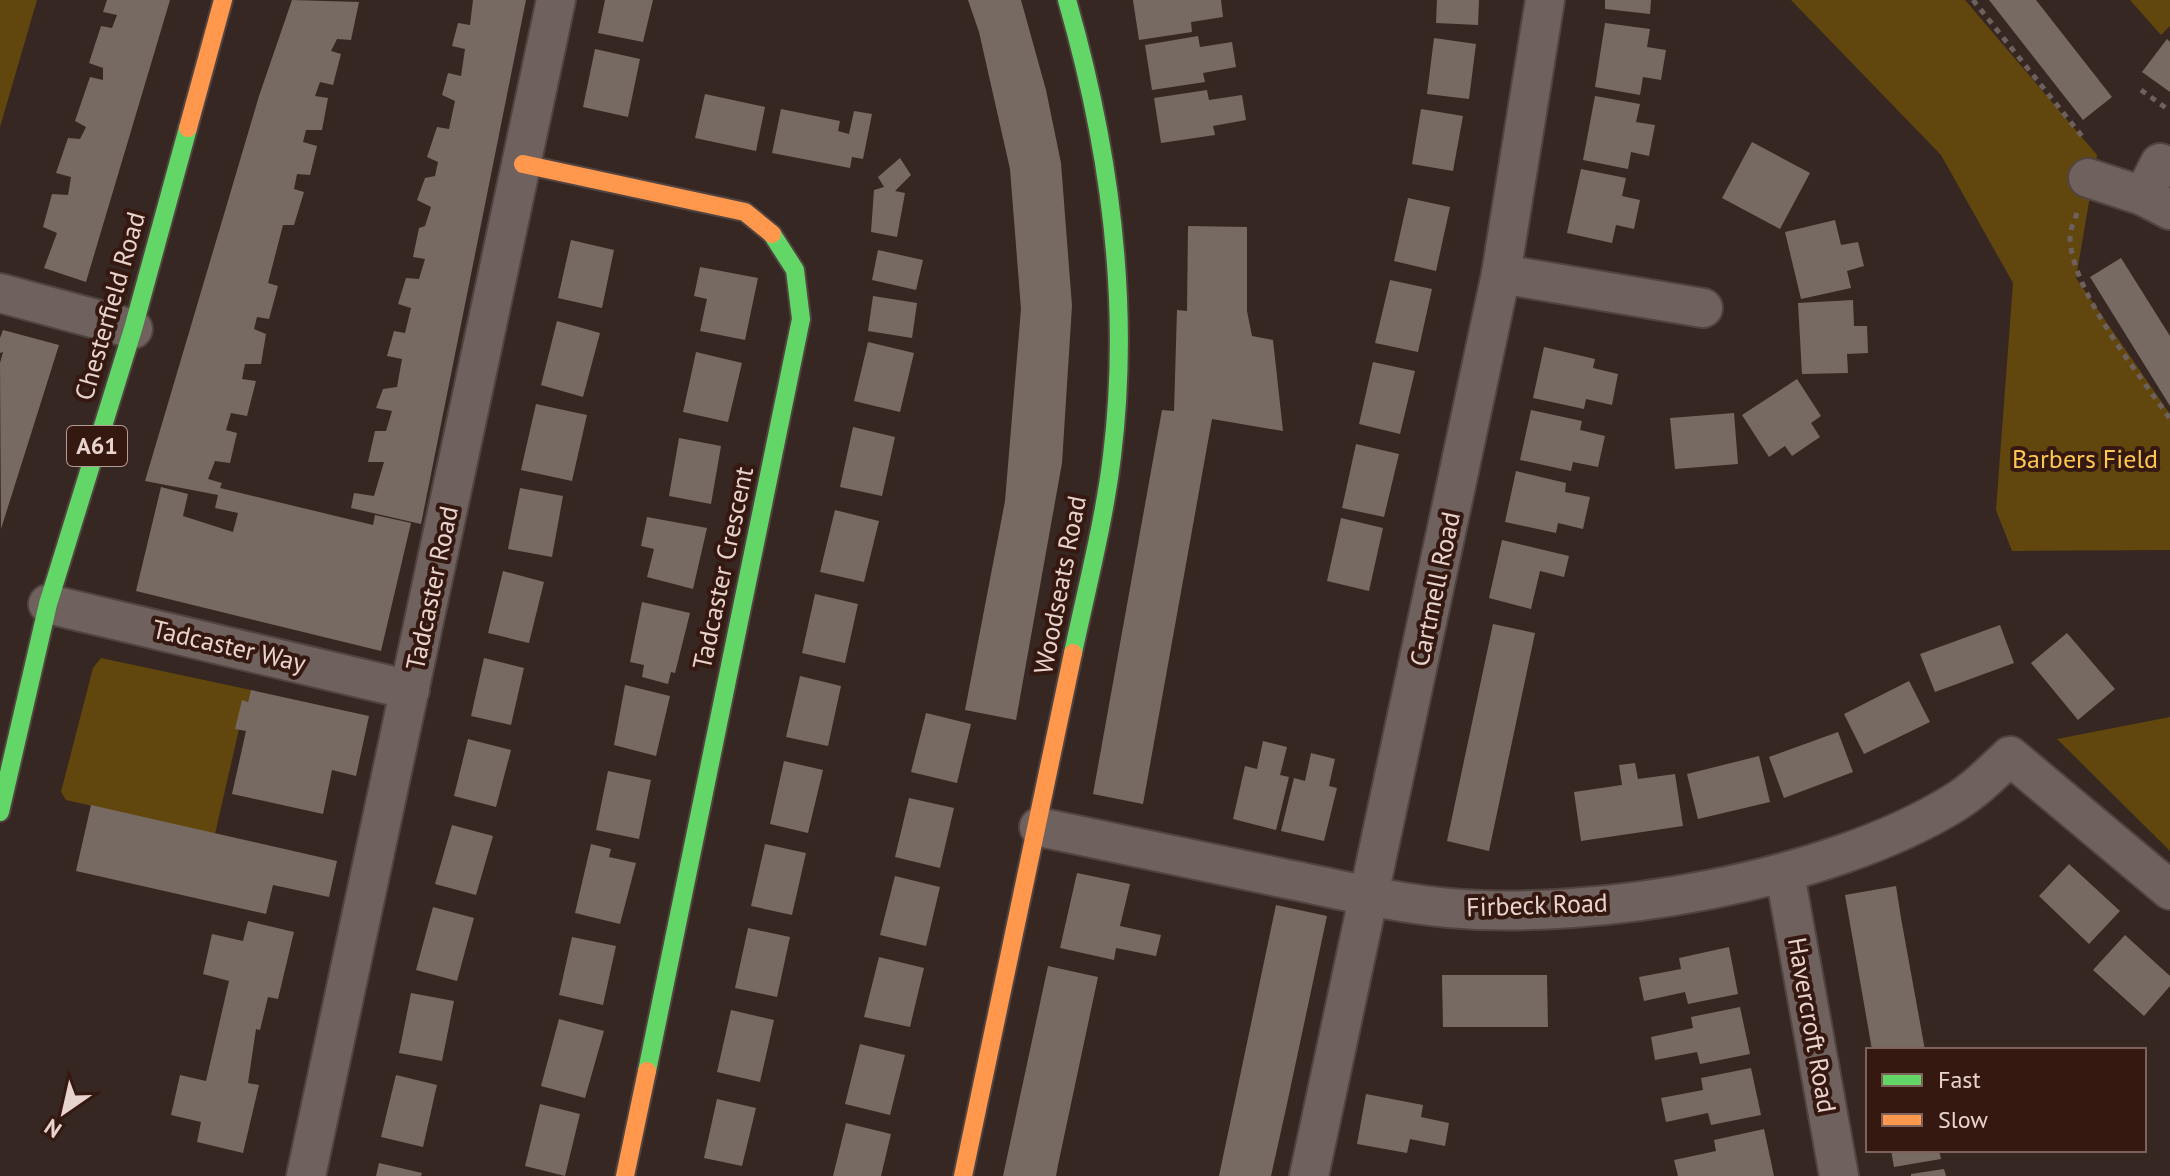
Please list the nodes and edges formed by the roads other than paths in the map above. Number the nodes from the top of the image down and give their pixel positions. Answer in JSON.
{"nodes":[{"id":1,"x":223,"y":0,"type":"edge"},
{"id":2,"x":556,"y":0,"type":"edge"},
{"id":3,"x":1067,"y":0,"type":"edge"},
{"id":4,"x":1545,"y":0,"type":"edge"},
{"id":5,"x":2160,"y":163,"type":"dead end"},
{"id":6,"x":523,"y":164,"type":"junction"},
{"id":7,"x":2088,"y":178,"type":"road end"},
{"id":8,"x":2156,"y":203,"type":"edge"},
{"id":9,"x":1501,"y":274,"type":"junction"},
{"id":10,"x":0,"y":293,"type":"edge"},
{"id":11,"x":1703,"y":308,"type":"dead end"},
{"id":12,"x":133,"y":329,"type":"junction"},
{"id":13,"x":48,"y":604,"type":"junction"},
{"id":14,"x":410,"y":690,"type":"junction"},
{"id":15,"x":0,"y":812,"type":"edge"},
{"id":16,"x":1039,"y":827,"type":"junction"},
{"id":17,"x":1785,"y":874,"type":"junction"},
{"id":18,"x":2170,"y":890,"type":"edge"},
{"id":19,"x":1370,"y":896,"type":"junction"},
{"id":20,"x":306,"y":1176,"type":"edge"},
{"id":21,"x":625,"y":1176,"type":"edge"},
{"id":22,"x":963,"y":1176,"type":"edge"},
{"id":23,"x":1309,"y":1176,"type":"edge"},
{"id":24,"x":1839,"y":1176,"type":"edge"}],
"edges":[{"from":1,"to":12,"type":"main road","name":"Chesterfield Road","number":"A61"},
{"from":2,"to":6,"type":"street","name":"Tadcaster Road"},
{"from":3,"to":16,"type":"main road","name":"Woodseats Road"},
{"from":4,"to":9,"type":"street","name":"Cartmell Road"},
{"from":5,"to":8,"type":"street"},
{"from":6,"to":14,"type":"street","name":"Tadcaster Road"},
{"from":6,"to":21,"type":"main road","name":"Tadcaster Crescent"},
{"from":7,"to":8,"type":"street"},
{"from":9,"to":11,"type":"street"},
{"from":9,"to":19,"type":"street","name":"Cartmell Road"},
{"from":10,"to":12,"type":"street"},
{"from":12,"to":13,"type":"main road","name":"Chesterfield Road","number":"A61"},
{"from":13,"to":14,"type":"street","name":"Tadcaster Way"},
{"from":13,"to":15,"type":"main road","name":"Chesterfield Road","number":"A61"},
{"from":14,"to":20,"type":"street","name":"Tadcaster Road"},
{"from":16,"to":19,"type":"street","name":"Firbeck Road"},
{"from":16,"to":22,"type":"main road","name":"Woodseats Road"},
{"from":17,"to":18,"type":"street","name":"Firbeck Road"},
{"from":17,"to":19,"type":"street","name":"Firbeck Road"},
{"from":17,"to":24,"type":"street","name":"Havercroft Road"},
{"from":19,"to":23,"type":"street","name":"Cartmell Road"}]}
